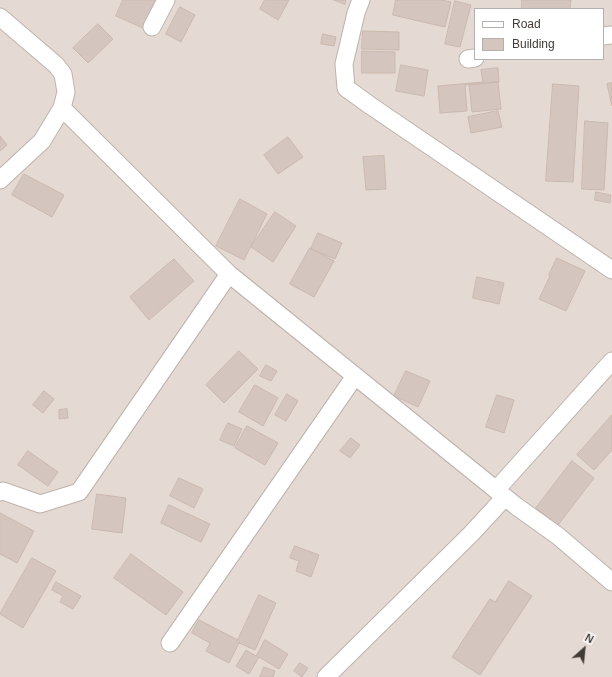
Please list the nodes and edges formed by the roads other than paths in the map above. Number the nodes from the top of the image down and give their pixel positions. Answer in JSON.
{"nodes":[{"id":1,"x":166,"y":0,"type":"edge"},
{"id":2,"x":361,"y":0,"type":"edge"},
{"id":3,"x":0,"y":17,"type":"edge"},
{"id":4,"x":152,"y":27,"type":"dead end"},
{"id":5,"x":62,"y":108,"type":"junction"},
{"id":6,"x":0,"y":180,"type":"edge"},
{"id":7,"x":612,"y":270,"type":"edge"},
{"id":8,"x":229,"y":274,"type":"junction"},
{"id":9,"x":610,"y":366,"type":"edge"},
{"id":10,"x":355,"y":376,"type":"junction"},
{"id":11,"x":0,"y":492,"type":"edge"},
{"id":12,"x":500,"y":493,"type":"junction"},
{"id":13,"x":612,"y":582,"type":"edge"},
{"id":14,"x":170,"y":643,"type":"dead end"},
{"id":15,"x":326,"y":677,"type":"edge"}],
"edges":[{"from":1,"to":4,"type":"street"},
{"from":2,"to":7,"type":"street"},
{"from":3,"to":5,"type":"street"},
{"from":5,"to":6,"type":"street"},
{"from":5,"to":8,"type":"street"},
{"from":8,"to":10,"type":"street"},
{"from":8,"to":11,"type":"street"},
{"from":9,"to":12,"type":"street"},
{"from":10,"to":12,"type":"street"},
{"from":10,"to":14,"type":"street"},
{"from":12,"to":13,"type":"street"},
{"from":12,"to":15,"type":"street"}]}
